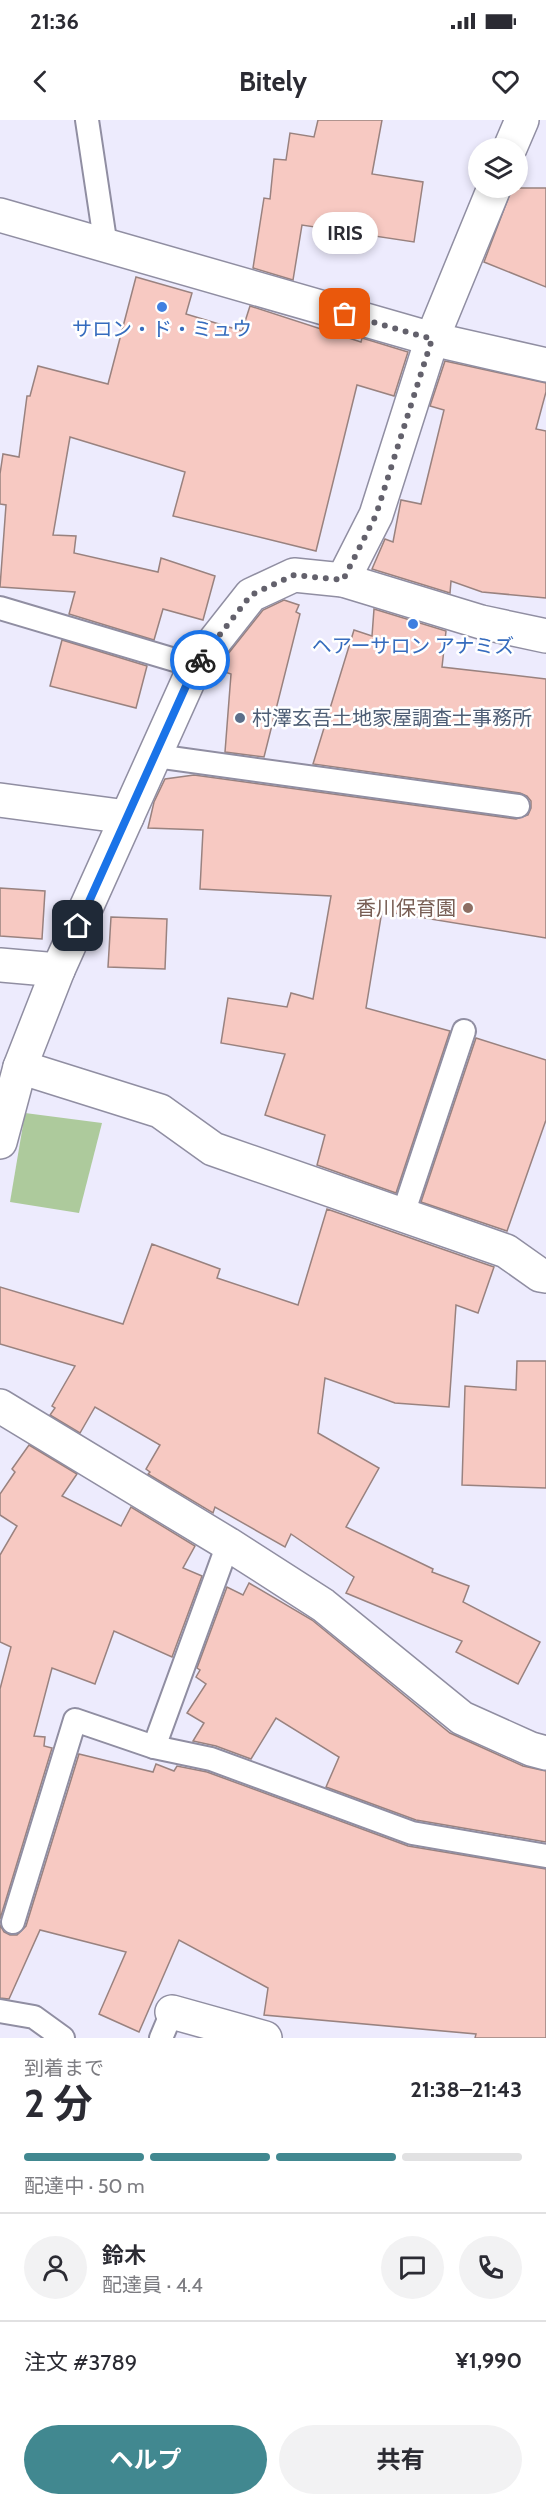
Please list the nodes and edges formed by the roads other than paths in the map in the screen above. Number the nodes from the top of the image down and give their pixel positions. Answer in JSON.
{"nodes":[{"id":1,"x":87,"y":120,"type":"edge"},
{"id":2,"x":522,"y":120,"type":"edge"},
{"id":3,"x":514,"y":138,"type":"edge"},
{"id":4,"x":490,"y":198,"type":"edge"},
{"id":5,"x":0,"y":215,"type":"edge"},
{"id":6,"x":106,"y":247,"type":"junction"},
{"id":7,"x":432,"y":339,"type":"junction"},
{"id":8,"x":546,"y":364,"type":"edge"},
{"id":9,"x":343,"y":580,"type":"junction"},
{"id":10,"x":0,"y":608,"type":"edge"},
{"id":11,"x":546,"y":636,"type":"edge"},
{"id":12,"x":195,"y":666,"type":"junction"},
{"id":13,"x":156,"y":756,"type":"junction"},
{"id":14,"x":0,"y":800,"type":"edge"},
{"id":15,"x":519,"y":806,"type":"dead end"},
{"id":16,"x":127,"y":817,"type":"junction"},
{"id":17,"x":0,"y":965,"type":"edge"},
{"id":18,"x":58,"y":970,"type":"junction"},
{"id":19,"x":464,"y":1031,"type":"dead end"},
{"id":20,"x":20,"y":1067,"type":"junction"},
{"id":21,"x":0,"y":1142,"type":"edge"},
{"id":22,"x":402,"y":1216,"type":"junction"},
{"id":23,"x":546,"y":1276,"type":"edge"},
{"id":24,"x":0,"y":1406,"type":"edge"},
{"id":25,"x":228,"y":1544,"type":"junction"},
{"id":26,"x":154,"y":1747,"type":"junction"},
{"id":27,"x":546,"y":1754,"type":"edge"},
{"id":28,"x":546,"y":1856,"type":"edge"},
{"id":29,"x":13,"y":1922,"type":"dead end"},
{"id":30,"x":0,"y":2011,"type":"edge"},
{"id":31,"x":166,"y":2025,"type":"edge"},
{"id":32,"x":63,"y":2038,"type":"edge"},
{"id":33,"x":265,"y":2038,"type":"edge"}],
"edges":[{"from":1,"to":6,"type":"lane"},
{"from":2,"to":3,"type":"street"},
{"from":4,"to":7,"type":"street"},
{"from":5,"to":6,"type":"street"},
{"from":6,"to":7,"type":"street"},
{"from":7,"to":8,"type":"street"},
{"from":7,"to":9,"type":"street"},
{"from":9,"to":11,"type":"street"},
{"from":9,"to":12,"type":"street"},
{"from":10,"to":12,"type":"lane"},
{"from":12,"to":13,"type":"street"},
{"from":13,"to":15,"type":"lane"},
{"from":13,"to":16,"type":"street"},
{"from":14,"to":16,"type":"street"},
{"from":16,"to":18,"type":"street"},
{"from":17,"to":18,"type":"street"},
{"from":18,"to":20,"type":"street"},
{"from":19,"to":22,"type":"lane"},
{"from":20,"to":21,"type":"street"},
{"from":20,"to":22,"type":"street"},
{"from":22,"to":23,"type":"street"},
{"from":24,"to":25,"type":"street"},
{"from":25,"to":26,"type":"lane"},
{"from":25,"to":27,"type":"street"},
{"from":26,"to":28,"type":"lane"},
{"from":26,"to":29,"type":"lane"},
{"from":30,"to":32,"type":"lane"},
{"from":31,"to":33,"type":"street"}]}
